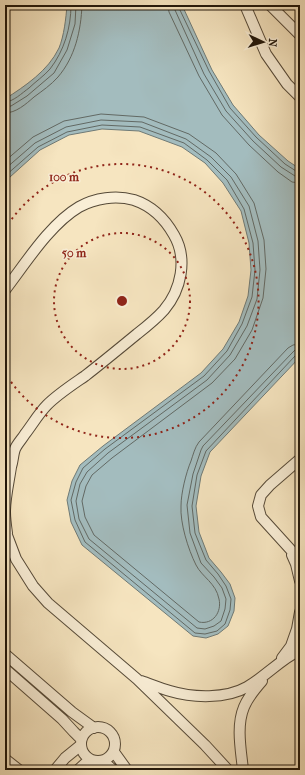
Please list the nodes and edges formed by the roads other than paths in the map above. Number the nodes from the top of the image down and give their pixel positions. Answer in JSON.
{"nodes":[{"id":1,"x":245,"y":5,"type":"edge"},
{"id":2,"x":270,"y":5,"type":"edge"},
{"id":3,"x":300,"y":35,"type":"edge"},
{"id":4,"x":300,"y":97,"type":"edge"},
{"id":5,"x":5,"y":290,"type":"edge"},
{"id":6,"x":15,"y":449,"type":"junction"},
{"id":7,"x":300,"y":459,"type":"edge"},
{"id":8,"x":5,"y":460,"type":"edge"},
{"id":9,"x":6,"y":532,"type":"edge"},
{"id":10,"x":288,"y":548,"type":"junction"},
{"id":11,"x":300,"y":560,"type":"edge"},
{"id":12,"x":300,"y":581,"type":"edge"},
{"id":13,"x":300,"y":612,"type":"edge"},
{"id":14,"x":300,"y":650,"type":"edge"},
{"id":15,"x":5,"y":654,"type":"edge"},
{"id":16,"x":275,"y":666,"type":"junction"},
{"id":17,"x":5,"y":669,"type":"edge"},
{"id":18,"x":137,"y":679,"type":"junction"},
{"id":19,"x":94,"y":728,"type":"junction"},
{"id":20,"x":81,"y":742,"type":"junction"},
{"id":21,"x":114,"y":752,"type":"junction"},
{"id":22,"x":5,"y":759,"type":"edge"},
{"id":23,"x":89,"y":760,"type":"junction"},
{"id":24,"x":103,"y":761,"type":"junction"},
{"id":25,"x":19,"y":770,"type":"edge"},
{"id":26,"x":55,"y":770,"type":"edge"},
{"id":27,"x":78,"y":770,"type":"edge"},
{"id":28,"x":113,"y":770,"type":"edge"},
{"id":29,"x":127,"y":770,"type":"edge"},
{"id":30,"x":228,"y":770,"type":"edge"},
{"id":31,"x":242,"y":770,"type":"edge"}],
"edges":[{"from":1,"to":4,"type":"street"},
{"from":2,"to":3,"type":"street"},
{"from":5,"to":6,"type":"street"},
{"from":6,"to":8,"type":"street"},
{"from":6,"to":9,"type":"street"},
{"from":7,"to":10,"type":"street"},
{"from":9,"to":18,"type":"street"},
{"from":10,"to":11,"type":"street"},
{"from":10,"to":12,"type":"street"},
{"from":13,"to":16,"type":"street"},
{"from":14,"to":16,"type":"street"},
{"from":15,"to":19,"type":"street"},
{"from":16,"to":18,"type":"street"},
{"from":16,"to":31,"type":"street"},
{"from":17,"to":20,"type":"street"},
{"from":18,"to":30,"type":"street"},
{"from":19,"to":20,"type":"street"},
{"from":19,"to":21,"type":"street"},
{"from":20,"to":23,"type":"street"},
{"from":20,"to":26,"type":"street"},
{"from":21,"to":24,"type":"street"},
{"from":21,"to":29,"type":"street"},
{"from":22,"to":25,"type":"street"},
{"from":23,"to":24,"type":"street"},
{"from":23,"to":27,"type":"street"},
{"from":24,"to":28,"type":"street"}]}
